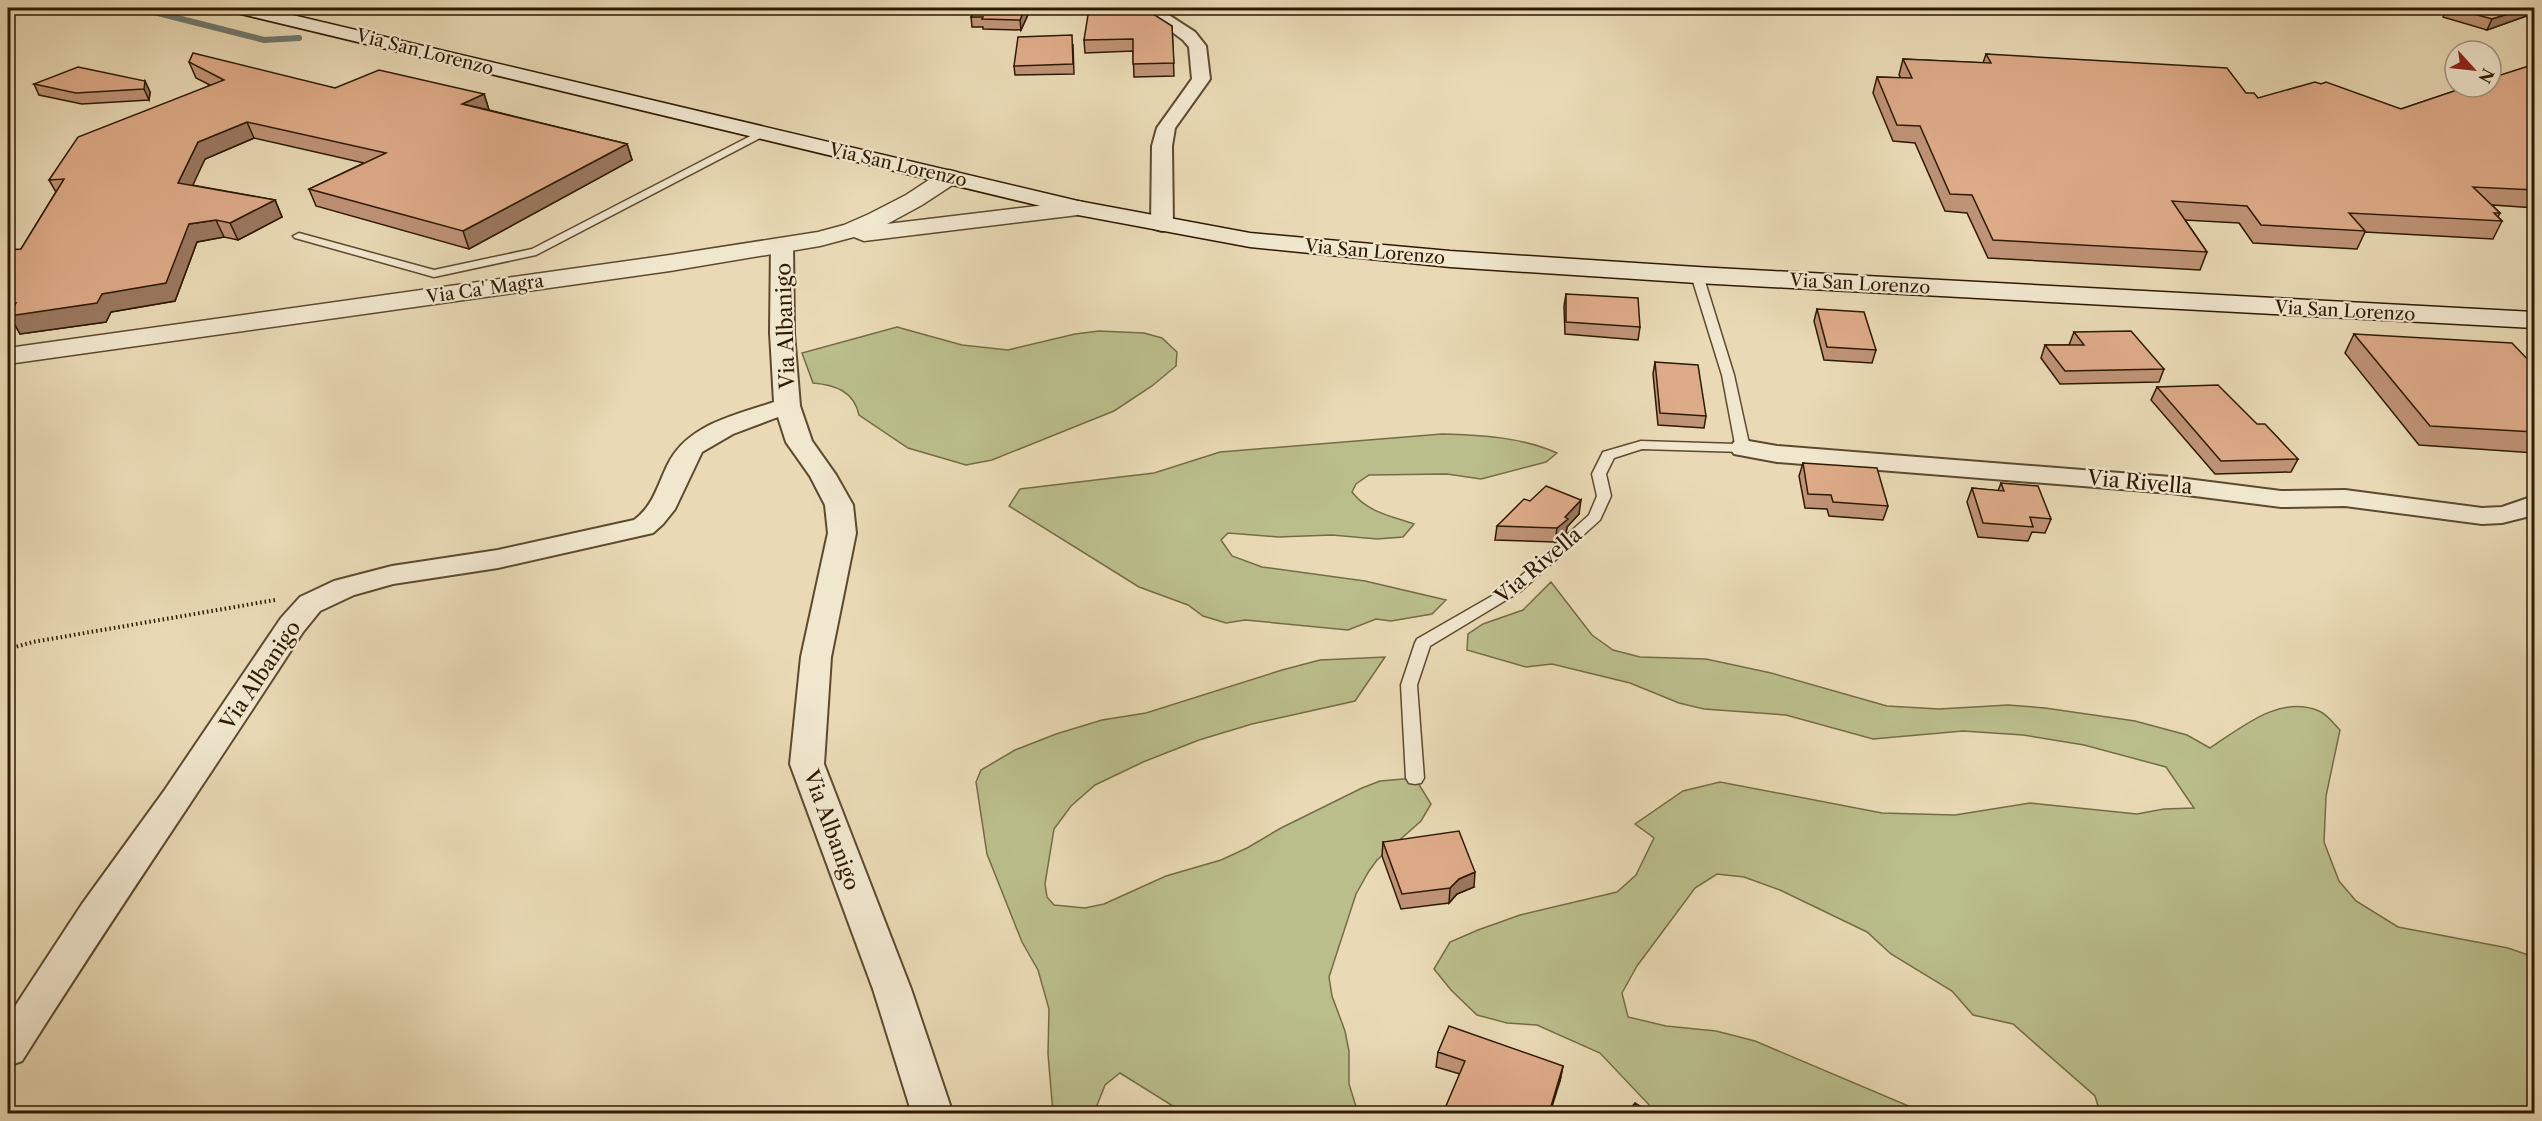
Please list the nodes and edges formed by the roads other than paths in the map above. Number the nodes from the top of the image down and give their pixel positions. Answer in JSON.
{"nodes":[{"id":1,"x":241,"y":8,"type":"edge"},
{"id":2,"x":1148,"y":8,"type":"edge"},
{"id":3,"x":762,"y":133,"type":"junction"},
{"id":4,"x":949,"y":177,"type":"junction"},
{"id":5,"x":984,"y":185,"type":"junction"},
{"id":6,"x":1078,"y":208,"type":"junction"},
{"id":7,"x":1162,"y":225,"type":"junction"},
{"id":8,"x":921,"y":228,"type":"junction"},
{"id":9,"x":299,"y":237,"type":"dead end"},
{"id":10,"x":820,"y":239,"type":"junction"},
{"id":11,"x":782,"y":245,"type":"junction"},
{"id":12,"x":1697,"y":275,"type":"junction"},
{"id":13,"x":2535,"y":320,"type":"edge"},
{"id":14,"x":8,"y":356,"type":"edge"},
{"id":15,"x":787,"y":406,"type":"junction"},
{"id":16,"x":1743,"y":448,"type":"junction"},
{"id":17,"x":2535,"y":504,"type":"edge"},
{"id":18,"x":1416,"y":778,"type":"dead end"},
{"id":19,"x":8,"y":1049,"type":"edge"},
{"id":20,"x":933,"y":1113,"type":"edge"}],
"edges":[{"from":1,"to":3,"type":"main road","name":"Via San Lorenzo"},
{"from":2,"to":7,"type":"street"},
{"from":3,"to":4,"type":"main road","name":"Via San Lorenzo"},
{"from":3,"to":9,"type":"lane"},
{"from":4,"to":5,"type":"main road","name":"Via San Lorenzo"},
{"from":4,"to":10,"type":"main road","name":"Via Ca' Magra"},
{"from":5,"to":6,"type":"main road","name":"Via San Lorenzo"},
{"from":5,"to":8,"type":"main road"},
{"from":6,"to":7,"type":"main road","name":"Via San Lorenzo"},
{"from":6,"to":8,"type":"main road"},
{"from":7,"to":12,"type":"main road","name":"Via San Lorenzo"},
{"from":8,"to":10,"type":"main road"},
{"from":10,"to":11,"type":"main road","name":"Via Ca' Magra"},
{"from":11,"to":14,"type":"main road","name":"Via Ca' Magra"},
{"from":11,"to":15,"type":"street","name":"Via Albanigo"},
{"from":12,"to":13,"type":"main road","name":"Via San Lorenzo"},
{"from":12,"to":16,"type":"lane"},
{"from":15,"to":19,"type":"street","name":"Via Albanigo"},
{"from":15,"to":20,"type":"street","name":"Via Albanigo"},
{"from":16,"to":17,"type":"street","name":"Via Rivella"},
{"from":16,"to":18,"type":"lane","name":"Via Rivella"}]}
